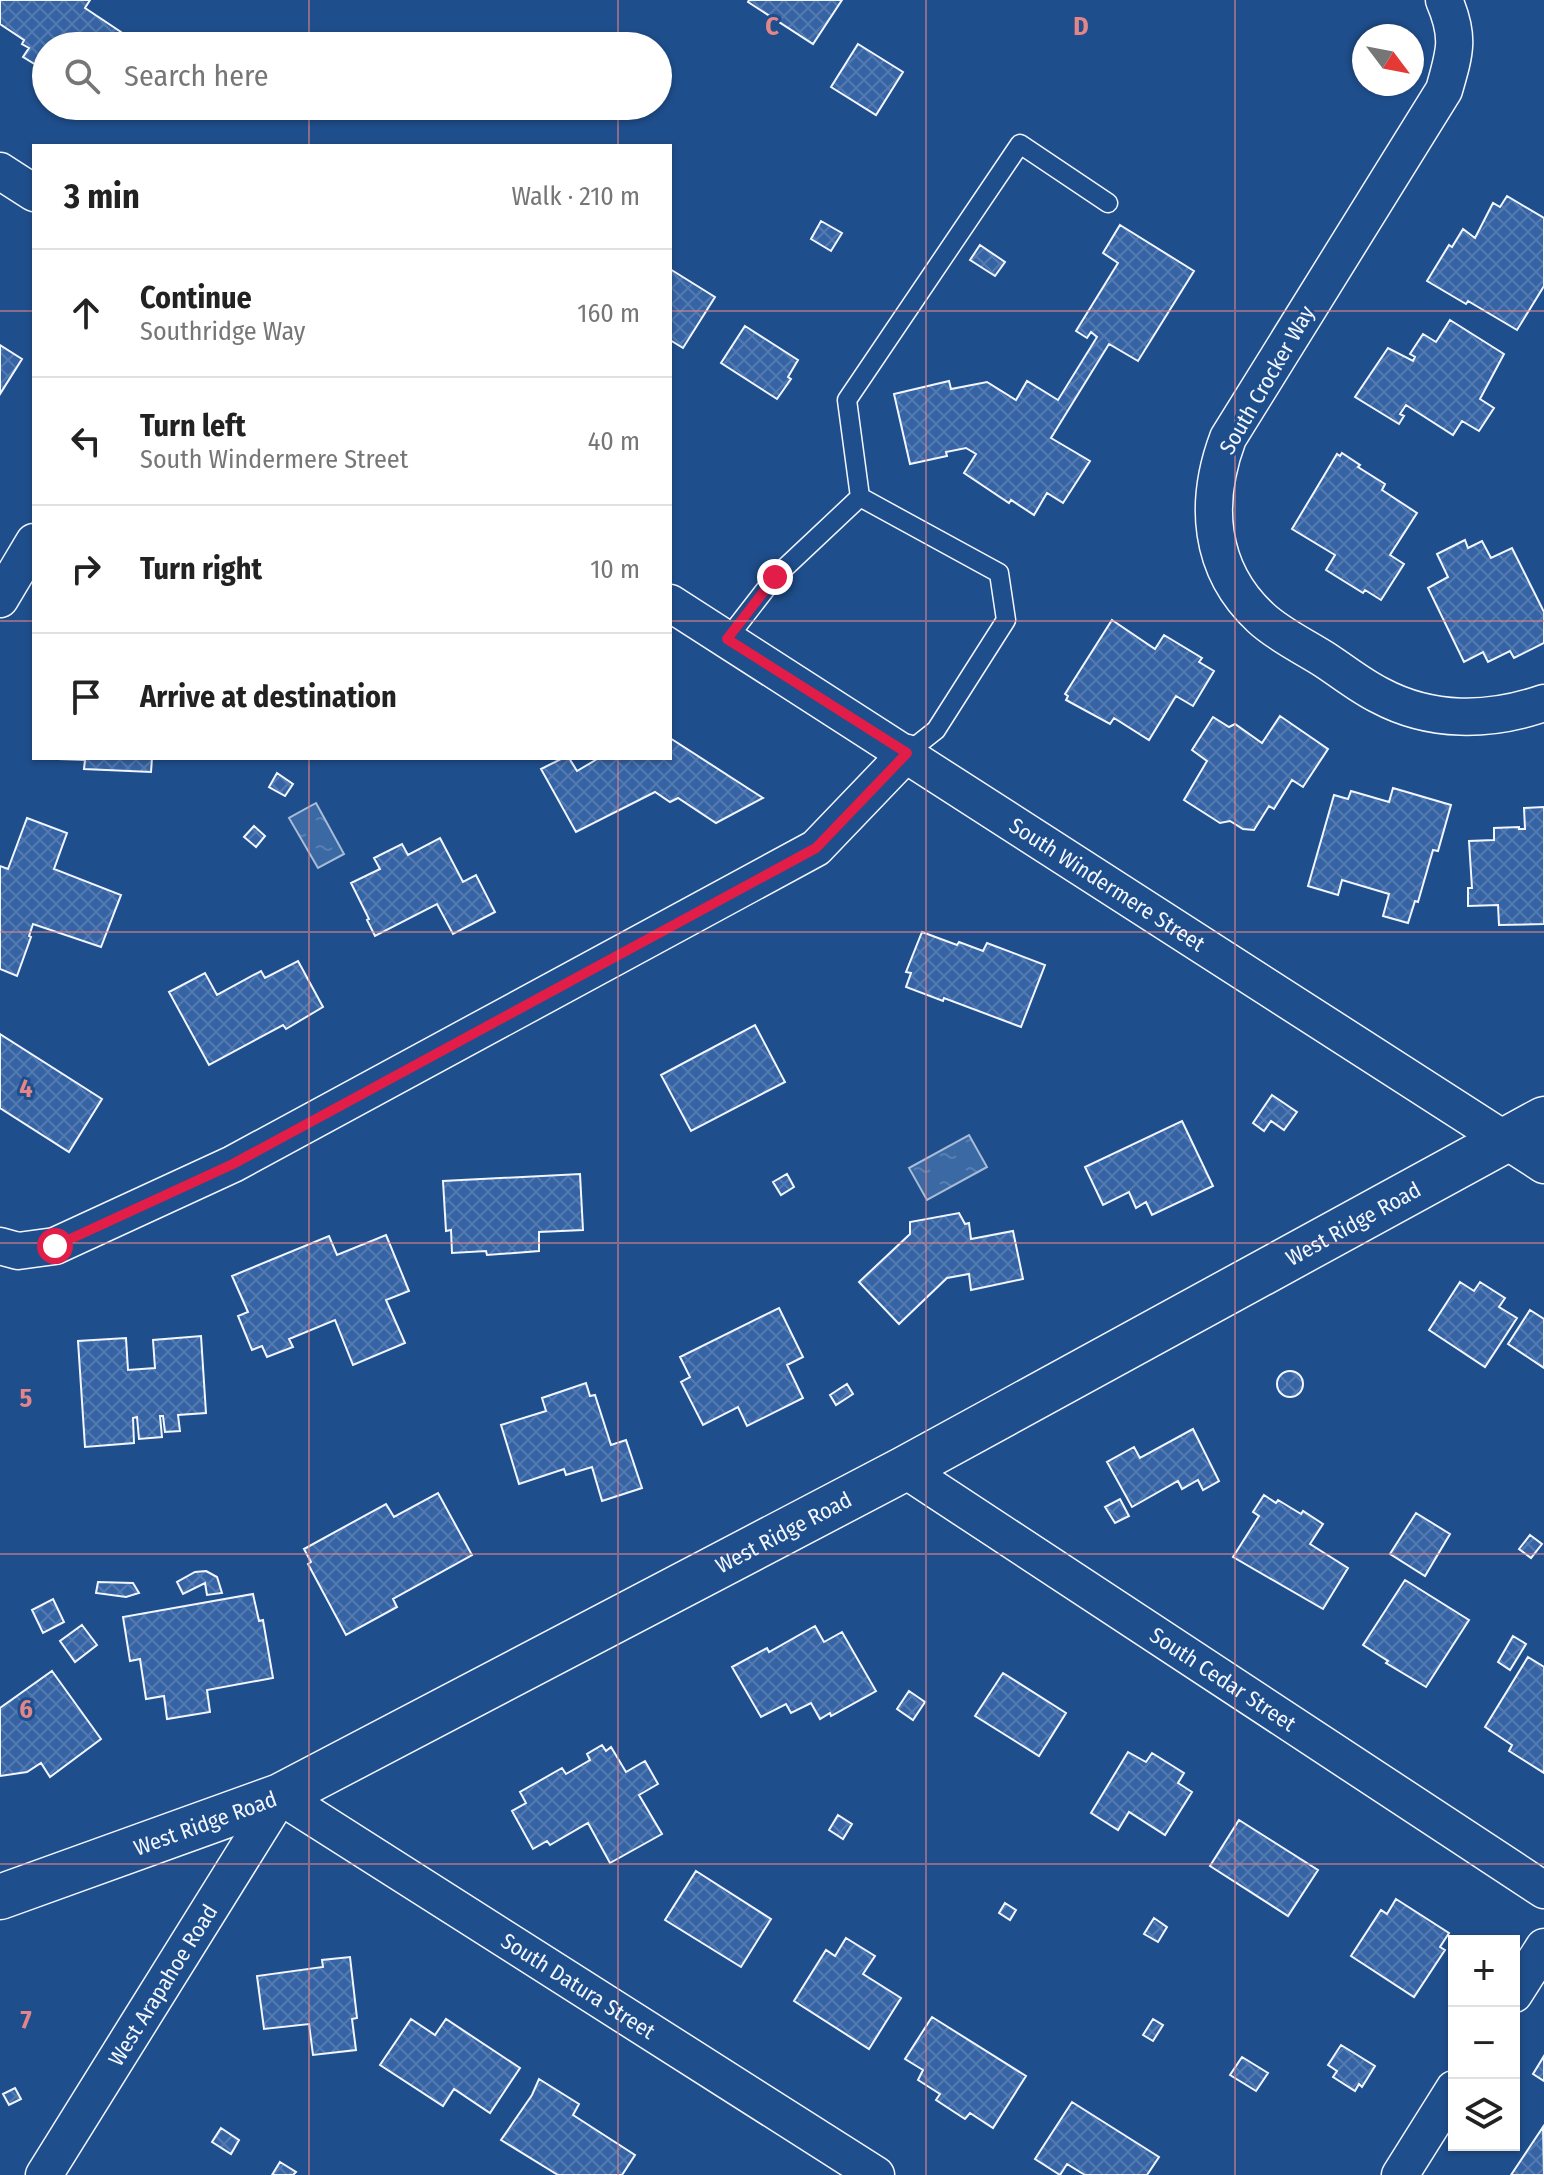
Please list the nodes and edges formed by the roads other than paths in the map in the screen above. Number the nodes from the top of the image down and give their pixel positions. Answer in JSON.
{"nodes":[{"id":1,"x":1444,"y":0,"type":"edge"},
{"id":2,"x":0,"y":171,"type":"edge"},
{"id":3,"x":32,"y":192,"type":"edge"},
{"id":4,"x":1108,"y":203,"type":"dead end"},
{"id":5,"x":860,"y":497,"type":"junction"},
{"id":6,"x":32,"y":545,"type":"edge"},
{"id":7,"x":0,"y":599,"type":"edge"},
{"id":8,"x":672,"y":604,"type":"edge"},
{"id":9,"x":727,"y":639,"type":"junction"},
{"id":10,"x":1544,"y":703,"type":"edge"},
{"id":11,"x":907,"y":753,"type":"junction"},
{"id":12,"x":1526,"y":1130,"type":"edge"},
{"id":13,"x":1544,"y":1165,"type":"edge"},
{"id":14,"x":0,"y":1246,"type":"edge"},
{"id":15,"x":904,"y":1469,"type":"junction"},
{"id":16,"x":280,"y":1796,"type":"junction"},
{"id":17,"x":1544,"y":1890,"type":"edge"},
{"id":18,"x":0,"y":1897,"type":"edge"},
{"id":19,"x":1544,"y":1947,"type":"edge"},
{"id":20,"x":1520,"y":1985,"type":"edge"},
{"id":21,"x":1448,"y":2099,"type":"edge"},
{"id":22,"x":44,"y":2175,"type":"edge"},
{"id":23,"x":876,"y":2175,"type":"edge"},
{"id":24,"x":1400,"y":2175,"type":"edge"}],
"edges":[{"from":1,"to":10,"type":"street","name":"South Crocker Way"},
{"from":2,"to":3,"type":"street"},
{"from":4,"to":5,"type":"lane"},
{"from":5,"to":9,"type":"lane"},
{"from":5,"to":11,"type":"lane"},
{"from":6,"to":7,"type":"street"},
{"from":8,"to":9,"type":"street","name":"South Windermere Street"},
{"from":9,"to":11,"type":"street","name":"South Windermere Street"},
{"from":11,"to":12,"type":"street","name":"South Windermere Street"},
{"from":11,"to":14,"type":"street"},
{"from":12,"to":13,"type":"street","name":"South Windermere Street"},
{"from":12,"to":15,"type":"street","name":"West Ridge Road"},
{"from":15,"to":16,"type":"street","name":"West Ridge Road"},
{"from":15,"to":17,"type":"street","name":"South Cedar Street"},
{"from":16,"to":18,"type":"street","name":"West Ridge Road"},
{"from":16,"to":22,"type":"street","name":"West Arapahoe Road"},
{"from":16,"to":23,"type":"street","name":"South Datura Street"},
{"from":19,"to":20,"type":"street"},
{"from":21,"to":24,"type":"street"}]}
